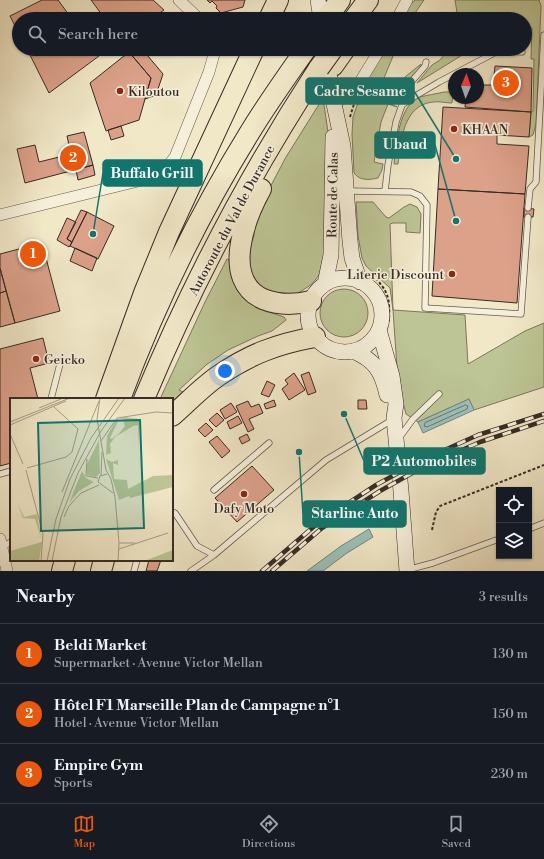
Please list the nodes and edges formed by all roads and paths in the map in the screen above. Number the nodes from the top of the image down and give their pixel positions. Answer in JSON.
{"nodes":[{"id":1,"x":179,"y":0,"type":"edge"},
{"id":2,"x":278,"y":0,"type":"edge"},
{"id":3,"x":340,"y":0,"type":"edge"},
{"id":4,"x":368,"y":0,"type":"edge"},
{"id":5,"x":378,"y":0,"type":"edge"},
{"id":6,"x":408,"y":0,"type":"edge"},
{"id":7,"x":192,"y":12,"type":"edge"},
{"id":8,"x":272,"y":12,"type":"edge"},
{"id":9,"x":324,"y":12,"type":"edge"},
{"id":10,"x":359,"y":12,"type":"edge"},
{"id":11,"x":370,"y":12,"type":"edge"},
{"id":12,"x":401,"y":12,"type":"edge"},
{"id":13,"x":544,"y":34,"type":"edge"},
{"id":14,"x":213,"y":56,"type":"edge"},
{"id":15,"x":251,"y":56,"type":"edge"},
{"id":16,"x":301,"y":56,"type":"edge"},
{"id":17,"x":376,"y":56,"type":"edge"},
{"id":18,"x":488,"y":56,"type":"edge"},
{"id":19,"x":330,"y":59,"type":"edge"},
{"id":20,"x":426,"y":62,"type":"dead end"},
{"id":21,"x":334,"y":104,"type":"junction"},
{"id":22,"x":402,"y":105,"type":"junction"},
{"id":23,"x":346,"y":191,"type":"junction"},
{"id":24,"x":385,"y":191,"type":"junction"},
{"id":25,"x":528,"y":208,"type":"dead end"},
{"id":26,"x":0,"y":215,"type":"edge"},
{"id":27,"x":528,"y":217,"type":"dead end"},
{"id":28,"x":360,"y":282,"type":"junction"},
{"id":29,"x":325,"y":284,"type":"junction"},
{"id":30,"x":311,"y":301,"type":"junction"},
{"id":31,"x":379,"y":330,"type":"junction"},
{"id":32,"x":315,"y":337,"type":"junction"},
{"id":33,"x":353,"y":351,"type":"junction"},
{"id":34,"x":61,"y":360,"type":"dead end"},
{"id":35,"x":439,"y":394,"type":"dead end"},
{"id":36,"x":51,"y":398,"type":"edge"},
{"id":37,"x":106,"y":398,"type":"edge"},
{"id":38,"x":120,"y":398,"type":"edge"},
{"id":39,"x":144,"y":398,"type":"edge"},
{"id":40,"x":173,"y":415,"type":"edge"},
{"id":41,"x":394,"y":418,"type":"junction"},
{"id":42,"x":397,"y":442,"type":"junction"},
{"id":43,"x":268,"y":443,"type":"dead end"},
{"id":44,"x":544,"y":465,"type":"edge"},
{"id":45,"x":10,"y":472,"type":"edge"},
{"id":46,"x":0,"y":474,"type":"edge"},
{"id":47,"x":214,"y":490,"type":"dead end"},
{"id":48,"x":173,"y":512,"type":"edge"},
{"id":49,"x":544,"y":524,"type":"edge"},
{"id":50,"x":532,"y":528,"type":"edge"},
{"id":51,"x":432,"y":530,"type":"dead end"},
{"id":52,"x":496,"y":540,"type":"edge"},
{"id":53,"x":4,"y":543,"type":"edge"},
{"id":54,"x":214,"y":555,"type":"junction"},
{"id":55,"x":65,"y":561,"type":"edge"},
{"id":56,"x":90,"y":561,"type":"edge"},
{"id":57,"x":104,"y":561,"type":"edge"},
{"id":58,"x":137,"y":561,"type":"edge"},
{"id":59,"x":7,"y":571,"type":"edge"},
{"id":60,"x":62,"y":571,"type":"edge"},
{"id":61,"x":86,"y":571,"type":"edge"},
{"id":62,"x":101,"y":571,"type":"edge"},
{"id":63,"x":134,"y":571,"type":"edge"},
{"id":64,"x":191,"y":571,"type":"edge"},
{"id":65,"x":407,"y":571,"type":"edge"}],
"edges":[{"from":1,"to":7,"type":"street"},
{"from":2,"to":8,"type":"highway"},
{"from":3,"to":9,"type":"highway"},
{"from":4,"to":10,"type":"highway"},
{"from":5,"to":11,"type":"highway"},
{"from":6,"to":12,"type":"street"},
{"from":13,"to":25,"type":"lane"},
{"from":14,"to":26,"type":"street"},
{"from":15,"to":37,"type":"highway"},
{"from":16,"to":38,"type":"highway","name":"Autoroute du Val de Durance"},
{"from":17,"to":21,"type":"street"},
{"from":18,"to":22,"type":"lane"},
{"from":19,"to":21,"type":"main road","name":"Route de Calas"},
{"from":19,"to":30,"type":"highway"},
{"from":19,"to":39,"type":"highway","name":"Autoroute du Val de Durance"},
{"from":20,"to":22,"type":"lane"},
{"from":21,"to":23,"type":"main road","name":"Route de Calas"},
{"from":21,"to":29,"type":"main road","name":"Route de Calas"},
{"from":22,"to":24,"type":"lane"},
{"from":23,"to":24,"type":"lane"},
{"from":23,"to":28,"type":"main road","name":"Route de Calas"},
{"from":24,"to":27,"type":"lane"},
{"from":28,"to":29,"type":"main road"},
{"from":28,"to":31,"type":"main road"},
{"from":29,"to":30,"type":"main road"},
{"from":30,"to":32,"type":"main road"},
{"from":31,"to":33,"type":"main road"},
{"from":31,"to":41,"type":"main road"},
{"from":32,"to":33,"type":"main road"},
{"from":32,"to":40,"type":"highway"},
{"from":33,"to":41,"type":"main road"},
{"from":34,"to":36,"type":"lane"},
{"from":35,"to":42,"type":"lane"},
{"from":41,"to":42,"type":"main road"},
{"from":41,"to":54,"type":"lane"},
{"from":42,"to":65,"type":"main road"},
{"from":43,"to":47,"type":"lane"},
{"from":44,"to":51,"type":"path"},
{"from":45,"to":46,"type":"lane"},
{"from":48,"to":54,"type":"lane"},
{"from":49,"to":50,"type":"lane"},
{"from":52,"to":65,"type":"lane"},
{"from":53,"to":59,"type":"street"},
{"from":54,"to":64,"type":"lane"},
{"from":55,"to":60,"type":"highway"},
{"from":56,"to":61,"type":"highway"},
{"from":57,"to":62,"type":"highway"},
{"from":58,"to":63,"type":"lane"}]}
